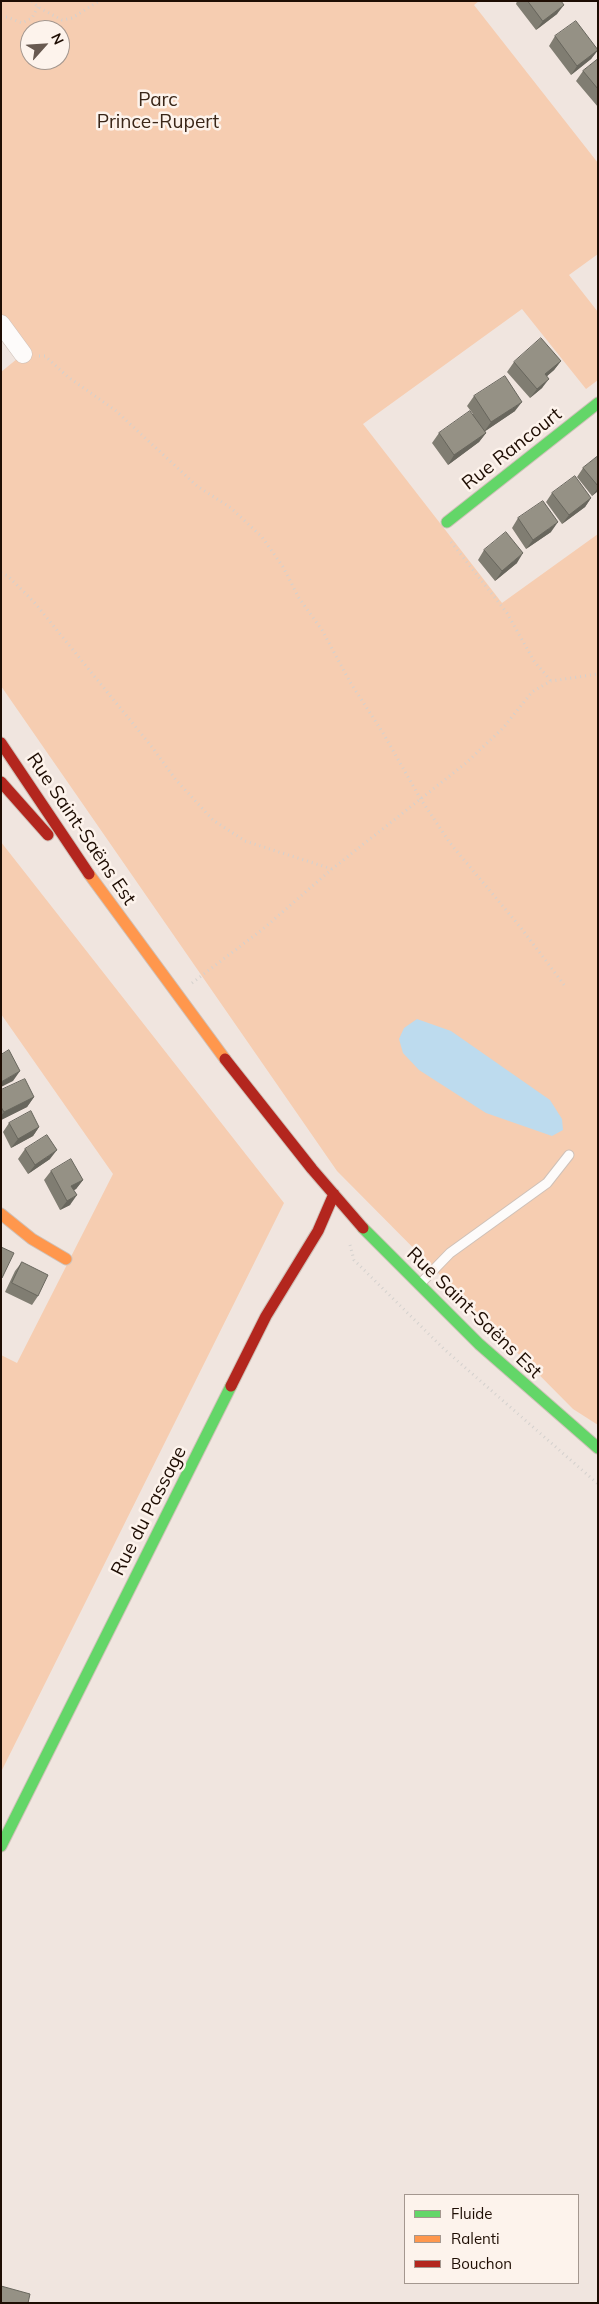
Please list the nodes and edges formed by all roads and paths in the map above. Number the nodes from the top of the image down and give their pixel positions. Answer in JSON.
{"nodes":[{"id":1,"x":32,"y":1,"type":"edge"},
{"id":2,"x":99,"y":1,"type":"edge"},
{"id":3,"x":38,"y":7,"type":"junction"},
{"id":4,"x":1,"y":17,"type":"edge"},
{"id":5,"x":1,"y":324,"type":"edge"},
{"id":6,"x":23,"y":354,"type":"joint"},
{"id":7,"x":598,"y":404,"type":"edge"},
{"id":8,"x":447,"y":522,"type":"joint"},
{"id":9,"x":1,"y":573,"type":"edge"},
{"id":10,"x":597,"y":674,"type":"edge"},
{"id":11,"x":551,"y":681,"type":"junction"},
{"id":12,"x":1,"y":743,"type":"edge"},
{"id":13,"x":1,"y":782,"type":"edge"},
{"id":14,"x":420,"y":798,"type":"junction"},
{"id":15,"x":332,"y":869,"type":"junction"},
{"id":16,"x":126,"y":925,"type":"junction"},
{"id":17,"x":565,"y":986,"type":"dead end"},
{"id":18,"x":176,"y":995,"type":"junction"},
{"id":19,"x":570,"y":1155,"type":"dead end"},
{"id":20,"x":334,"y":1194,"type":"junction"},
{"id":21,"x":1,"y":1214,"type":"edge"},
{"id":22,"x":66,"y":1259,"type":"dead end"},
{"id":23,"x":419,"y":1285,"type":"junction"},
{"id":24,"x":598,"y":1448,"type":"edge"},
{"id":25,"x":1,"y":1846,"type":"edge"}],
"edges":[{"from":1,"to":3,"type":"path"},
{"from":2,"to":3,"type":"path"},
{"from":3,"to":4,"type":"path"},
{"from":5,"to":6,"type":"street"},
{"from":6,"to":14,"type":"path"},
{"from":7,"to":8,"type":"main road","name":"Rue Rancourt"},
{"from":8,"to":11,"type":"path"},
{"from":9,"to":15,"type":"path"},
{"from":10,"to":11,"type":"path"},
{"from":11,"to":14,"type":"path"},
{"from":12,"to":16,"type":"main road","name":"Rue Saint-Saëns Est"},
{"from":13,"to":16,"type":"main road","name":"Rue Saint-Saëns Est"},
{"from":14,"to":15,"type":"path"},
{"from":14,"to":17,"type":"path"},
{"from":15,"to":18,"type":"path"},
{"from":16,"to":18,"type":"main road","name":"Rue Saint-Saëns Est"},
{"from":18,"to":20,"type":"main road","name":"Rue Saint-Saëns Est"},
{"from":19,"to":23,"type":"lane"},
{"from":20,"to":23,"type":"main road","name":"Rue Saint-Saëns Est"},
{"from":20,"to":25,"type":"main road","name":"Rue du Passage"},
{"from":21,"to":22,"type":"main road"},
{"from":23,"to":24,"type":"main road","name":"Rue Saint-Saëns Est"}]}
